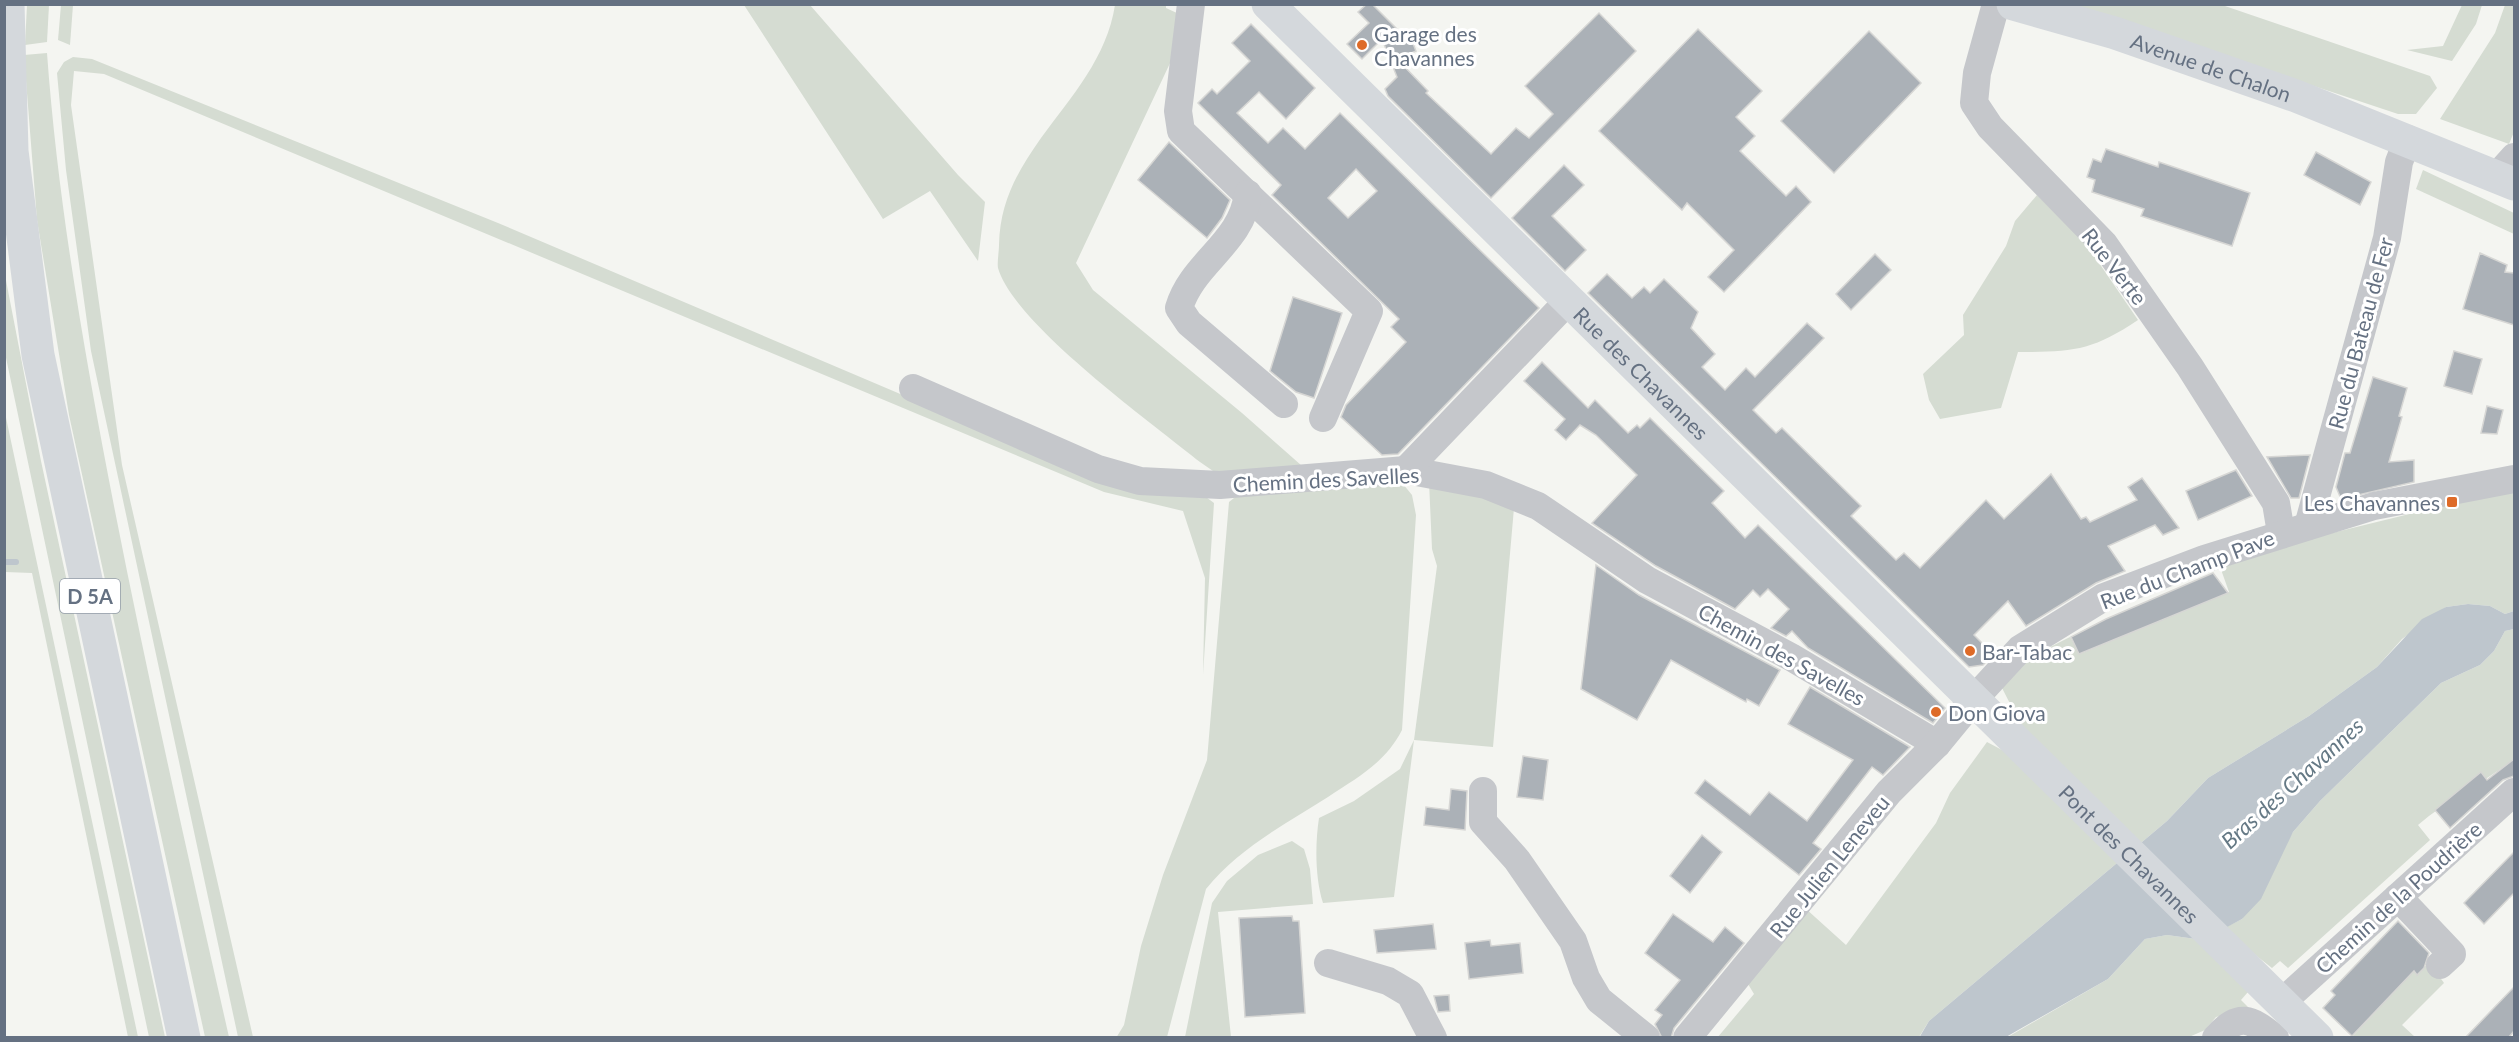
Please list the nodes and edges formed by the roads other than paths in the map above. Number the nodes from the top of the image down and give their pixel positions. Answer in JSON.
{"nodes":[{"id":1,"x":8,"y":4,"type":"edge"},
{"id":2,"x":1191,"y":4,"type":"edge"},
{"id":3,"x":1268,"y":4,"type":"edge"},
{"id":4,"x":1996,"y":4,"type":"edge"},
{"id":5,"x":2013,"y":4,"type":"edge"},
{"id":6,"x":2408,"y":139,"type":"junction"},
{"id":7,"x":2510,"y":176,"type":"edge"},
{"id":8,"x":1248,"y":194,"type":"junction"},
{"id":9,"x":1569,"y":300,"type":"junction"},
{"id":10,"x":913,"y":388,"type":"dead end"},
{"id":11,"x":1284,"y":405,"type":"dead end"},
{"id":12,"x":1323,"y":418,"type":"dead end"},
{"id":13,"x":1406,"y":470,"type":"junction"},
{"id":14,"x":2514,"y":479,"type":"edge"},
{"id":15,"x":2305,"y":526,"type":"junction"},
{"id":16,"x":1974,"y":699,"type":"junction"},
{"id":17,"x":2014,"y":740,"type":"joint"},
{"id":18,"x":1937,"y":744,"type":"junction"},
{"id":19,"x":1483,"y":791,"type":"dead end"},
{"id":20,"x":2514,"y":792,"type":"edge"},
{"id":21,"x":2398,"y":897,"type":"junction"},
{"id":22,"x":1328,"y":963,"type":"dead end"},
{"id":23,"x":2440,"y":965,"type":"dead end"},
{"id":24,"x":2282,"y":1002,"type":"junction"},
{"id":25,"x":184,"y":1038,"type":"edge"},
{"id":26,"x":1433,"y":1038,"type":"edge"},
{"id":27,"x":1646,"y":1038,"type":"edge"},
{"id":28,"x":1687,"y":1038,"type":"edge"},
{"id":29,"x":2216,"y":1038,"type":"edge"},
{"id":30,"x":2275,"y":1038,"type":"edge"},
{"id":31,"x":2317,"y":1038,"type":"edge"}],
"edges":[{"from":1,"to":25,"type":"main road","number":"D 5A"},
{"from":2,"to":8,"type":"street"},
{"from":3,"to":9,"type":"main road","name":"Rue des Chavannes"},
{"from":4,"to":15,"type":"street","name":"Rue Verte"},
{"from":5,"to":6,"type":"main road","name":"Avenue de Chalon"},
{"from":6,"to":7,"type":"main road","name":"Avenue de Chalon"},
{"from":6,"to":15,"type":"street","name":"Rue du Bateau de Fer"},
{"from":8,"to":11,"type":"street"},
{"from":8,"to":12,"type":"street"},
{"from":9,"to":13,"type":"street"},
{"from":9,"to":16,"type":"main road","name":"Rue des Chavannes"},
{"from":10,"to":13,"type":"street","name":"Chemin des Savelles"},
{"from":13,"to":18,"type":"street","name":"Chemin des Savelles"},
{"from":14,"to":15,"type":"street","name":"Rue du Champ Pave"},
{"from":15,"to":16,"type":"street","name":"Rue du Champ Pave"},
{"from":16,"to":17,"type":"main road","name":"Rue des Chavannes"},
{"from":16,"to":18,"type":"street","name":"Rue Julien Leneveu"},
{"from":17,"to":24,"type":"main road","name":"Pont des Chavannes"},
{"from":18,"to":28,"type":"street","name":"Rue Julien Leneveu"},
{"from":19,"to":27,"type":"street"},
{"from":20,"to":21,"type":"street","name":"Chemin de la Poudrière"},
{"from":21,"to":23,"type":"street"},
{"from":21,"to":24,"type":"street","name":"Chemin de la Poudrière"},
{"from":22,"to":26,"type":"street"},
{"from":24,"to":31,"type":"main road","name":"Pont des Chavannes"},
{"from":29,"to":30,"type":"street"}]}
